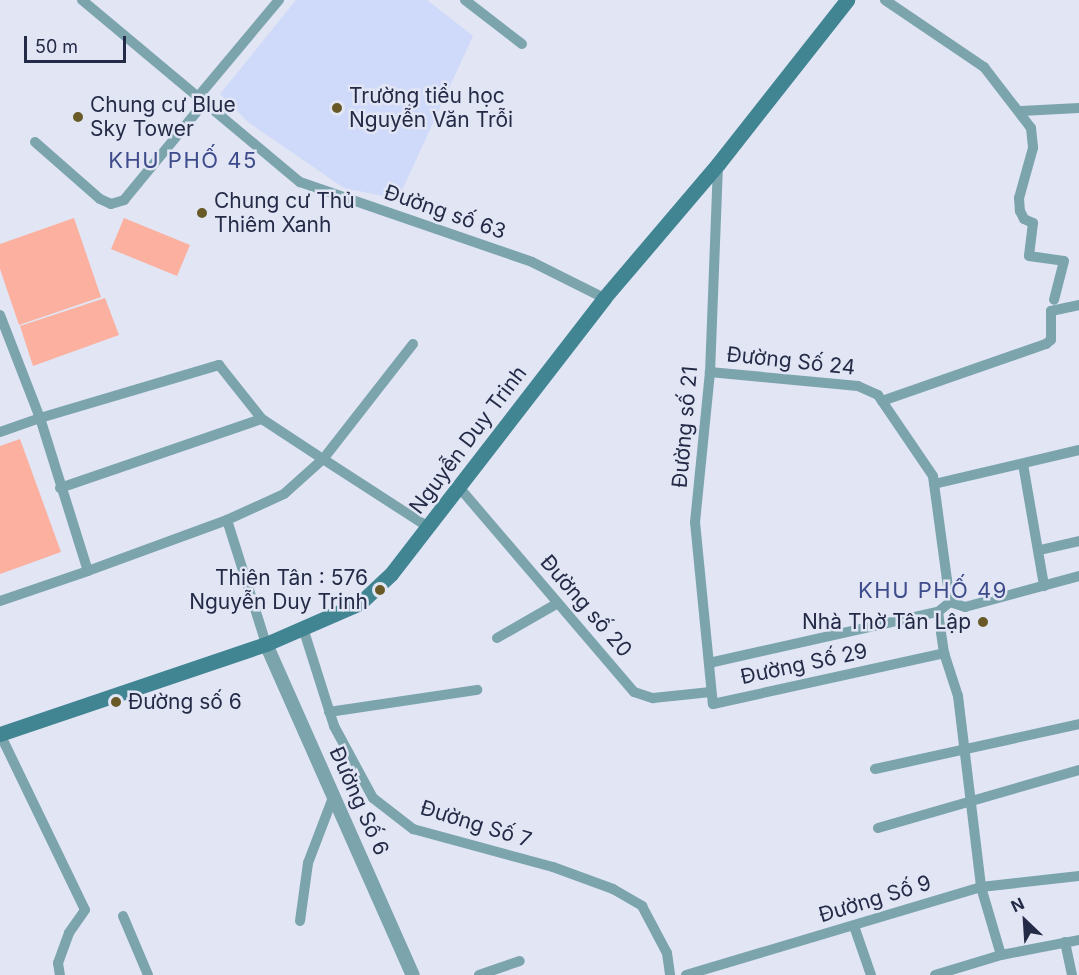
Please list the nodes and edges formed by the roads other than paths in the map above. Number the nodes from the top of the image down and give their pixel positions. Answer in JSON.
{"nodes":[{"id":1,"x":82,"y":0,"type":"edge"},
{"id":2,"x":264,"y":0,"type":"edge"},
{"id":3,"x":465,"y":0,"type":"edge"},
{"id":4,"x":847,"y":0,"type":"edge"},
{"id":5,"x":885,"y":0,"type":"edge"},
{"id":6,"x":276,"y":4,"type":"edge"},
{"id":7,"x":522,"y":44,"type":"dead end"},
{"id":8,"x":201,"y":100,"type":"junction"},
{"id":9,"x":1079,"y":108,"type":"edge"},
{"id":10,"x":1021,"y":111,"type":"junction"},
{"id":11,"x":35,"y":142,"type":"dead end"},
{"id":12,"x":718,"y":164,"type":"junction"},
{"id":13,"x":604,"y":298,"type":"junction"},
{"id":14,"x":1054,"y":300,"type":"dead end"},
{"id":15,"x":1079,"y":305,"type":"edge"},
{"id":16,"x":0,"y":315,"type":"edge"},
{"id":17,"x":3,"y":341,"type":"edge"},
{"id":18,"x":413,"y":344,"type":"dead end"},
{"id":19,"x":710,"y":372,"type":"junction"},
{"id":20,"x":882,"y":401,"type":"junction"},
{"id":21,"x":40,"y":418,"type":"junction"},
{"id":22,"x":262,"y":418,"type":"junction"},
{"id":23,"x":0,"y":432,"type":"edge"},
{"id":24,"x":1079,"y":450,"type":"edge"},
{"id":25,"x":324,"y":459,"type":"junction"},
{"id":26,"x":1023,"y":464,"type":"junction"},
{"id":27,"x":934,"y":484,"type":"junction"},
{"id":28,"x":458,"y":486,"type":"junction"},
{"id":29,"x":60,"y":488,"type":"junction"},
{"id":30,"x":227,"y":520,"type":"junction"},
{"id":31,"x":428,"y":527,"type":"junction"},
{"id":32,"x":1079,"y":540,"type":"edge"},
{"id":33,"x":1040,"y":550,"type":"junction"},
{"id":34,"x":88,"y":571,"type":"junction"},
{"id":35,"x":1079,"y":576,"type":"edge"},
{"id":36,"x":1044,"y":586,"type":"junction"},
{"id":37,"x":0,"y":601,"type":"edge"},
{"id":38,"x":950,"y":602,"type":"junction"},
{"id":39,"x":558,"y":603,"type":"junction"},
{"id":40,"x":938,"y":612,"type":"junction"},
{"id":41,"x":303,"y":628,"type":"junction"},
{"id":42,"x":497,"y":638,"type":"dead end"},
{"id":43,"x":266,"y":644,"type":"junction"},
{"id":44,"x":944,"y":653,"type":"junction"},
{"id":45,"x":709,"y":663,"type":"junction"},
{"id":46,"x":477,"y":690,"type":"dead end"},
{"id":47,"x":711,"y":692,"type":"junction"},
{"id":48,"x":329,"y":712,"type":"junction"},
{"id":49,"x":1079,"y":724,"type":"edge"},
{"id":50,"x":0,"y":734,"type":"edge"},
{"id":51,"x":965,"y":750,"type":"junction"},
{"id":52,"x":875,"y":769,"type":"dead end"},
{"id":53,"x":1079,"y":770,"type":"edge"},
{"id":54,"x":334,"y":795,"type":"junction"},
{"id":55,"x":971,"y":800,"type":"junction"},
{"id":56,"x":878,"y":828,"type":"dead end"},
{"id":57,"x":1079,"y":876,"type":"edge"},
{"id":58,"x":981,"y":887,"type":"junction"},
{"id":59,"x":123,"y":916,"type":"dead end"},
{"id":60,"x":300,"y":921,"type":"dead end"},
{"id":61,"x":854,"y":926,"type":"junction"},
{"id":62,"x":1079,"y":940,"type":"edge"},
{"id":63,"x":1065,"y":942,"type":"junction"},
{"id":64,"x":1000,"y":955,"type":"junction"},
{"id":65,"x":520,"y":961,"type":"dead end"},
{"id":66,"x":60,"y":975,"type":"edge"},
{"id":67,"x":148,"y":975,"type":"edge"},
{"id":68,"x":412,"y":975,"type":"edge"},
{"id":69,"x":478,"y":975,"type":"edge"},
{"id":70,"x":670,"y":975,"type":"edge"},
{"id":71,"x":686,"y":975,"type":"edge"},
{"id":72,"x":871,"y":975,"type":"edge"},
{"id":73,"x":934,"y":975,"type":"edge"},
{"id":74,"x":1072,"y":975,"type":"edge"}],
"edges":[{"from":1,"to":8,"type":"street","name":"Đường số 63"},
{"from":2,"to":6,"type":"street"},
{"from":3,"to":7,"type":"street"},
{"from":4,"to":12,"type":"main road","name":"Nguyễn Duy Trinh"},
{"from":5,"to":10,"type":"street"},
{"from":6,"to":8,"type":"street"},
{"from":8,"to":11,"type":"street"},
{"from":8,"to":13,"type":"street","name":"Đường số 63"},
{"from":9,"to":10,"type":"street"},
{"from":10,"to":14,"type":"street"},
{"from":12,"to":13,"type":"main road","name":"Nguyễn Duy Trinh"},
{"from":12,"to":19,"type":"street","name":"Đường số 21"},
{"from":13,"to":28,"type":"main road","name":"Nguyễn Duy Trinh"},
{"from":15,"to":20,"type":"street"},
{"from":16,"to":17,"type":"street"},
{"from":17,"to":21,"type":"street"},
{"from":18,"to":25,"type":"street"},
{"from":19,"to":20,"type":"street","name":"Đường Số 24"},
{"from":19,"to":45,"type":"street","name":"Đường số 21"},
{"from":20,"to":27,"type":"street","name":"Đường Số 24"},
{"from":21,"to":22,"type":"street"},
{"from":21,"to":23,"type":"street"},
{"from":21,"to":29,"type":"street"},
{"from":22,"to":25,"type":"street"},
{"from":22,"to":29,"type":"street"},
{"from":24,"to":26,"type":"street"},
{"from":25,"to":30,"type":"street"},
{"from":25,"to":31,"type":"street"},
{"from":26,"to":27,"type":"street"},
{"from":26,"to":33,"type":"street"},
{"from":27,"to":38,"type":"street","name":"Đường Số 24"},
{"from":28,"to":31,"type":"main road","name":"Nguyễn Duy Trinh"},
{"from":28,"to":39,"type":"street","name":"Đường số 20"},
{"from":29,"to":34,"type":"street"},
{"from":30,"to":34,"type":"street"},
{"from":30,"to":43,"type":"street"},
{"from":31,"to":41,"type":"main road","name":"Nguyễn Duy Trinh"},
{"from":32,"to":33,"type":"street"},
{"from":33,"to":36,"type":"street"},
{"from":34,"to":37,"type":"street"},
{"from":35,"to":36,"type":"street"},
{"from":36,"to":38,"type":"street"},
{"from":38,"to":40,"type":"street"},
{"from":39,"to":42,"type":"street"},
{"from":39,"to":47,"type":"street","name":"Đường số 20"},
{"from":40,"to":44,"type":"street"},
{"from":40,"to":45,"type":"street"},
{"from":41,"to":43,"type":"main road","name":"Nguyễn Duy Trinh"},
{"from":41,"to":48,"type":"street","name":"Đường Số 7"},
{"from":43,"to":50,"type":"main road","name":"Nguyễn Duy Trinh"},
{"from":43,"to":54,"type":"street","name":"Đường Số 6"},
{"from":44,"to":47,"type":"street","name":"Đường Số 29"},
{"from":44,"to":51,"type":"street"},
{"from":45,"to":47,"type":"street","name":"Đường số 21"},
{"from":46,"to":48,"type":"street"},
{"from":48,"to":70,"type":"street","name":"Đường Số 7"},
{"from":49,"to":51,"type":"street"},
{"from":50,"to":66,"type":"street"},
{"from":51,"to":52,"type":"street"},
{"from":51,"to":55,"type":"street"},
{"from":53,"to":55,"type":"street"},
{"from":54,"to":60,"type":"street"},
{"from":54,"to":68,"type":"street","name":"Đường Số 6"},
{"from":55,"to":56,"type":"street"},
{"from":55,"to":58,"type":"street"},
{"from":57,"to":58,"type":"street","name":"Đường Số 9"},
{"from":58,"to":61,"type":"street","name":"Đường Số 9"},
{"from":58,"to":64,"type":"street"},
{"from":59,"to":67,"type":"street"},
{"from":61,"to":71,"type":"street","name":"Đường Số 9"},
{"from":61,"to":72,"type":"street"},
{"from":62,"to":63,"type":"street"},
{"from":63,"to":64,"type":"street"},
{"from":63,"to":74,"type":"street"},
{"from":64,"to":73,"type":"street"},
{"from":65,"to":69,"type":"street"}]}
